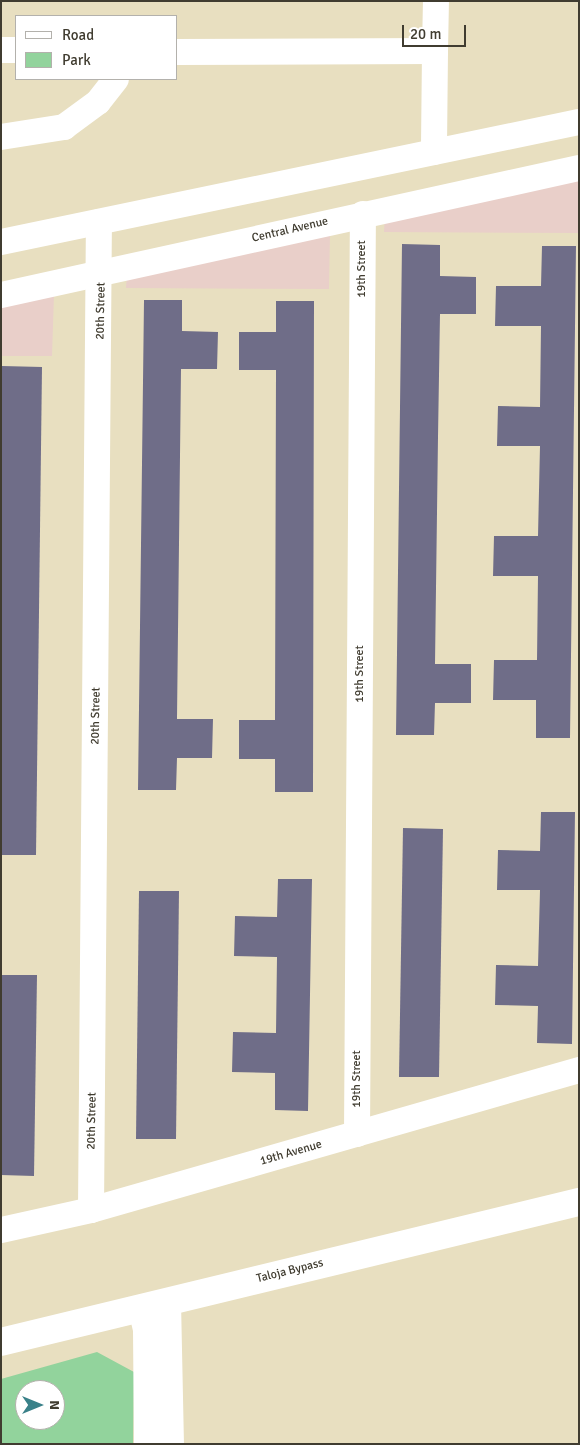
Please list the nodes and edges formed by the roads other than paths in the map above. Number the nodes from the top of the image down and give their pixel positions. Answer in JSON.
{"nodes":[{"id":1,"x":436,"y":1,"type":"edge"},
{"id":2,"x":1,"y":50,"type":"edge"},
{"id":3,"x":15,"y":50,"type":"edge"},
{"id":4,"x":435,"y":51,"type":"junction"},
{"id":5,"x":178,"y":52,"type":"edge"},
{"id":6,"x":115,"y":80,"type":"edge"},
{"id":7,"x":579,"y":122,"type":"edge"},
{"id":8,"x":1,"y":137,"type":"edge"},
{"id":9,"x":434,"y":152,"type":"junction"},
{"id":10,"x":579,"y":168,"type":"edge"},
{"id":11,"x":363,"y":214,"type":"junction"},
{"id":12,"x":100,"y":222,"type":"junction"},
{"id":13,"x":1,"y":242,"type":"edge"},
{"id":14,"x":101,"y":272,"type":"junction"},
{"id":15,"x":1,"y":295,"type":"edge"},
{"id":16,"x":579,"y":1070,"type":"edge"},
{"id":17,"x":357,"y":1134,"type":"junction"},
{"id":18,"x":579,"y":1202,"type":"edge"},
{"id":19,"x":91,"y":1210,"type":"junction"},
{"id":20,"x":1,"y":1230,"type":"edge"},
{"id":21,"x":168,"y":1302,"type":"junction"},
{"id":22,"x":141,"y":1308,"type":"junction"},
{"id":23,"x":1,"y":1342,"type":"edge"},
{"id":24,"x":147,"y":1444,"type":"edge"},
{"id":25,"x":171,"y":1444,"type":"edge"}],
"edges":[{"from":1,"to":4,"type":"street"},
{"from":2,"to":3,"type":"street"},
{"from":4,"to":5,"type":"street"},
{"from":4,"to":9,"type":"street"},
{"from":6,"to":8,"type":"street"},
{"from":7,"to":9,"type":"street"},
{"from":9,"to":12,"type":"street"},
{"from":10,"to":11,"type":"street","name":"Central Avenue"},
{"from":11,"to":14,"type":"street","name":"Central Avenue"},
{"from":11,"to":17,"type":"street","name":"19th Street"},
{"from":12,"to":13,"type":"street"},
{"from":12,"to":14,"type":"street","name":"20th Street"},
{"from":14,"to":15,"type":"street","name":"Central Avenue"},
{"from":14,"to":19,"type":"street","name":"20th Street"},
{"from":16,"to":17,"type":"street","name":"19th Avenue"},
{"from":17,"to":19,"type":"street","name":"19th Avenue"},
{"from":18,"to":21,"type":"main road","name":"Taloja Bypass"},
{"from":19,"to":20,"type":"street","name":"19th Avenue"},
{"from":21,"to":22,"type":"main road","name":"Taloja Bypass"},
{"from":21,"to":25,"type":"street"},
{"from":22,"to":23,"type":"main road","name":"Taloja Bypass"},
{"from":22,"to":24,"type":"street"}]}
